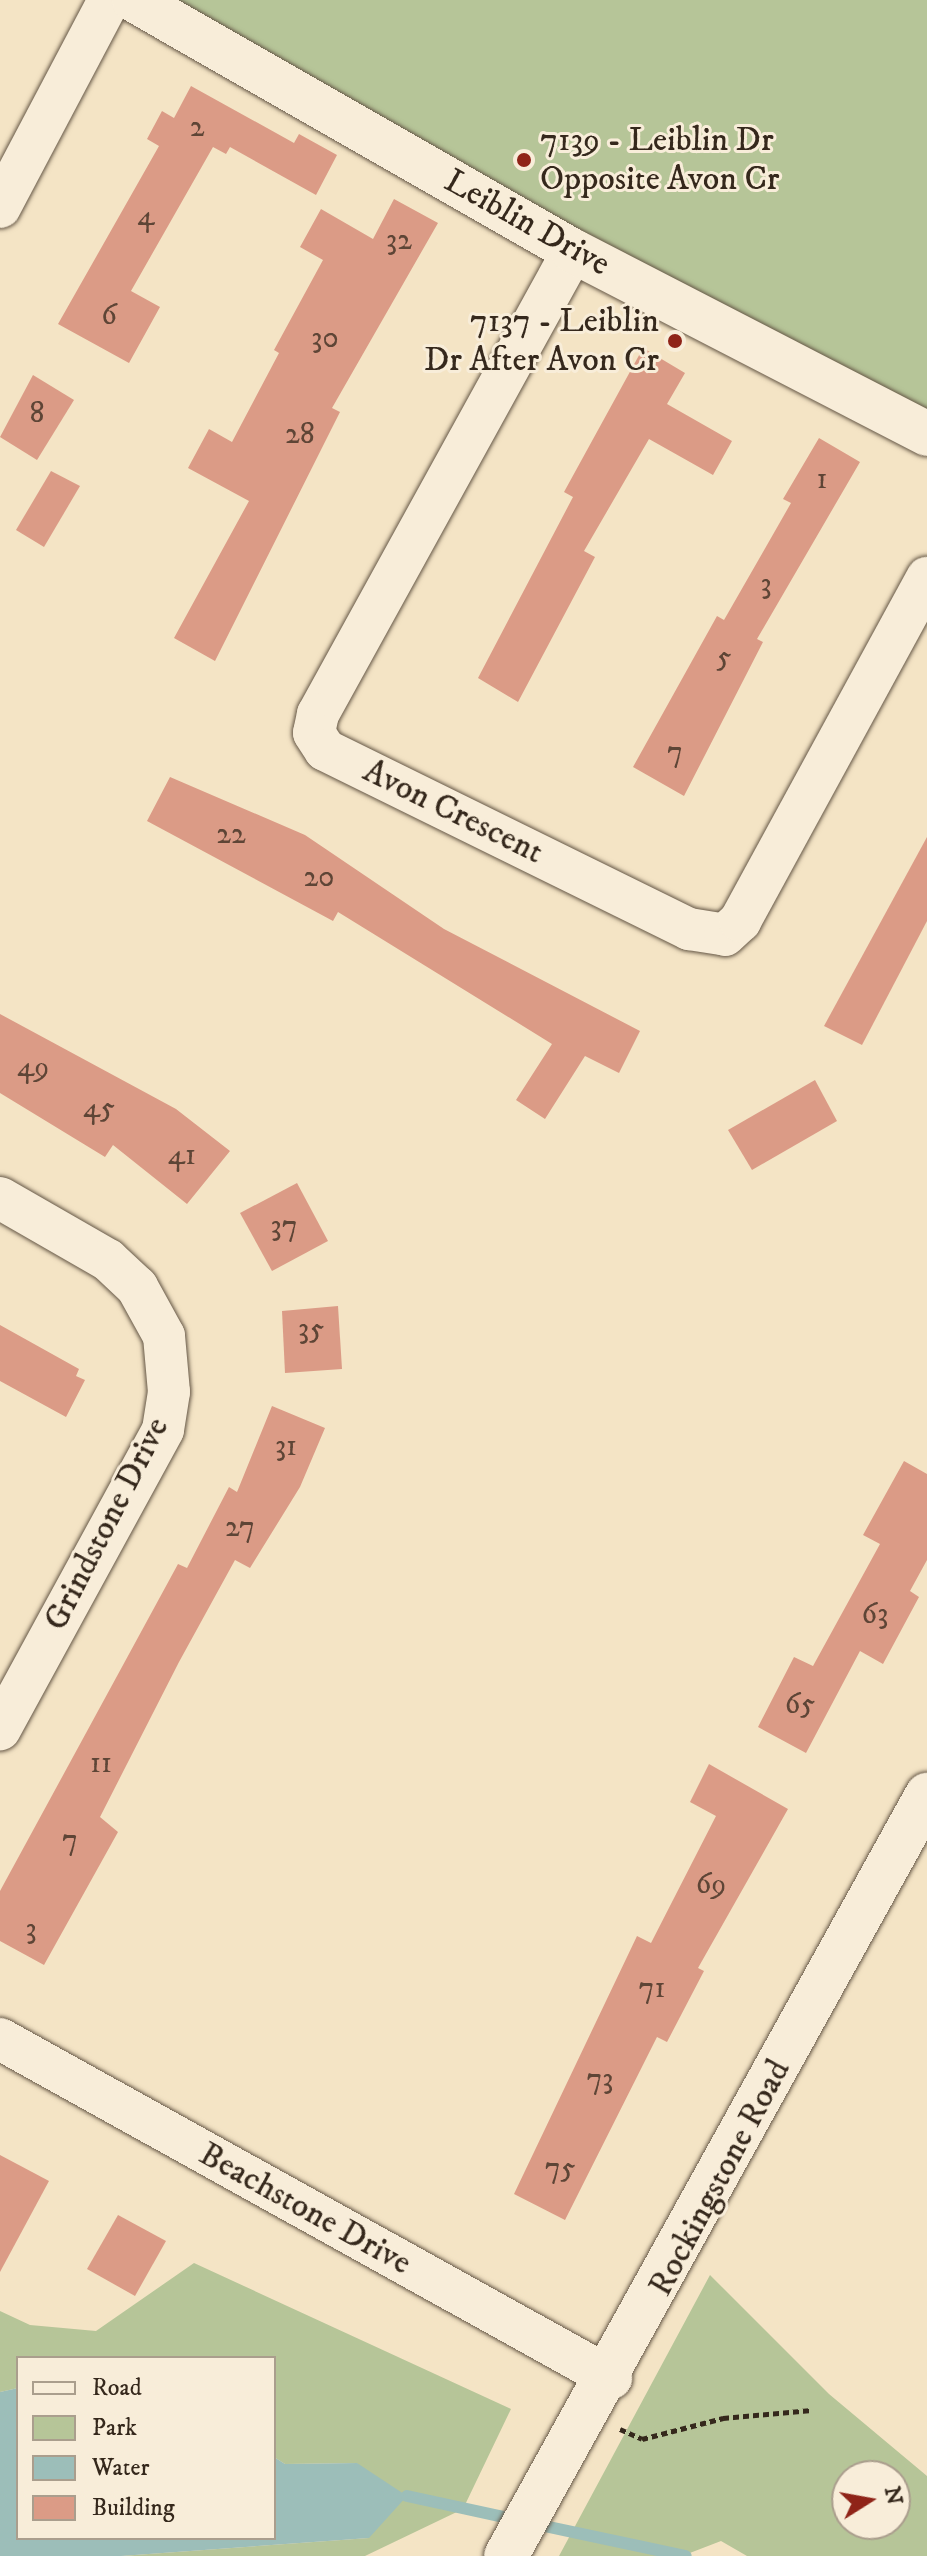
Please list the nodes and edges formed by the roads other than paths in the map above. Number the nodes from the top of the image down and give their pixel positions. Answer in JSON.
{"nodes":[{"id":1,"x":109,"y":0,"type":"edge"},
{"id":2,"x":134,"y":0,"type":"edge"},
{"id":3,"x":0,"y":207,"type":"edge"},
{"id":4,"x":573,"y":251,"type":"junction"},
{"id":5,"x":927,"y":434,"type":"edge"},
{"id":6,"x":927,"y":578,"type":"edge"},
{"id":7,"x":0,"y":1198,"type":"edge"},
{"id":8,"x":0,"y":1729,"type":"edge"},
{"id":9,"x":927,"y":1795,"type":"edge"},
{"id":10,"x":0,"y":2039,"type":"edge"},
{"id":11,"x":601,"y":2396,"type":"junction"},
{"id":12,"x":506,"y":2556,"type":"edge"}],
"edges":[{"from":1,"to":3,"type":"street"},
{"from":2,"to":4,"type":"street","name":"Leiblin Drive"},
{"from":4,"to":5,"type":"street","name":"Leiblin Drive"},
{"from":4,"to":6,"type":"street","name":"Avon Crescent"},
{"from":7,"to":8,"type":"street","name":"Grindstone Drive"},
{"from":9,"to":11,"type":"street","name":"Rockingstone Road"},
{"from":10,"to":11,"type":"street","name":"Beachstone Drive"},
{"from":11,"to":12,"type":"street","name":"Rockingstone Road"}]}
